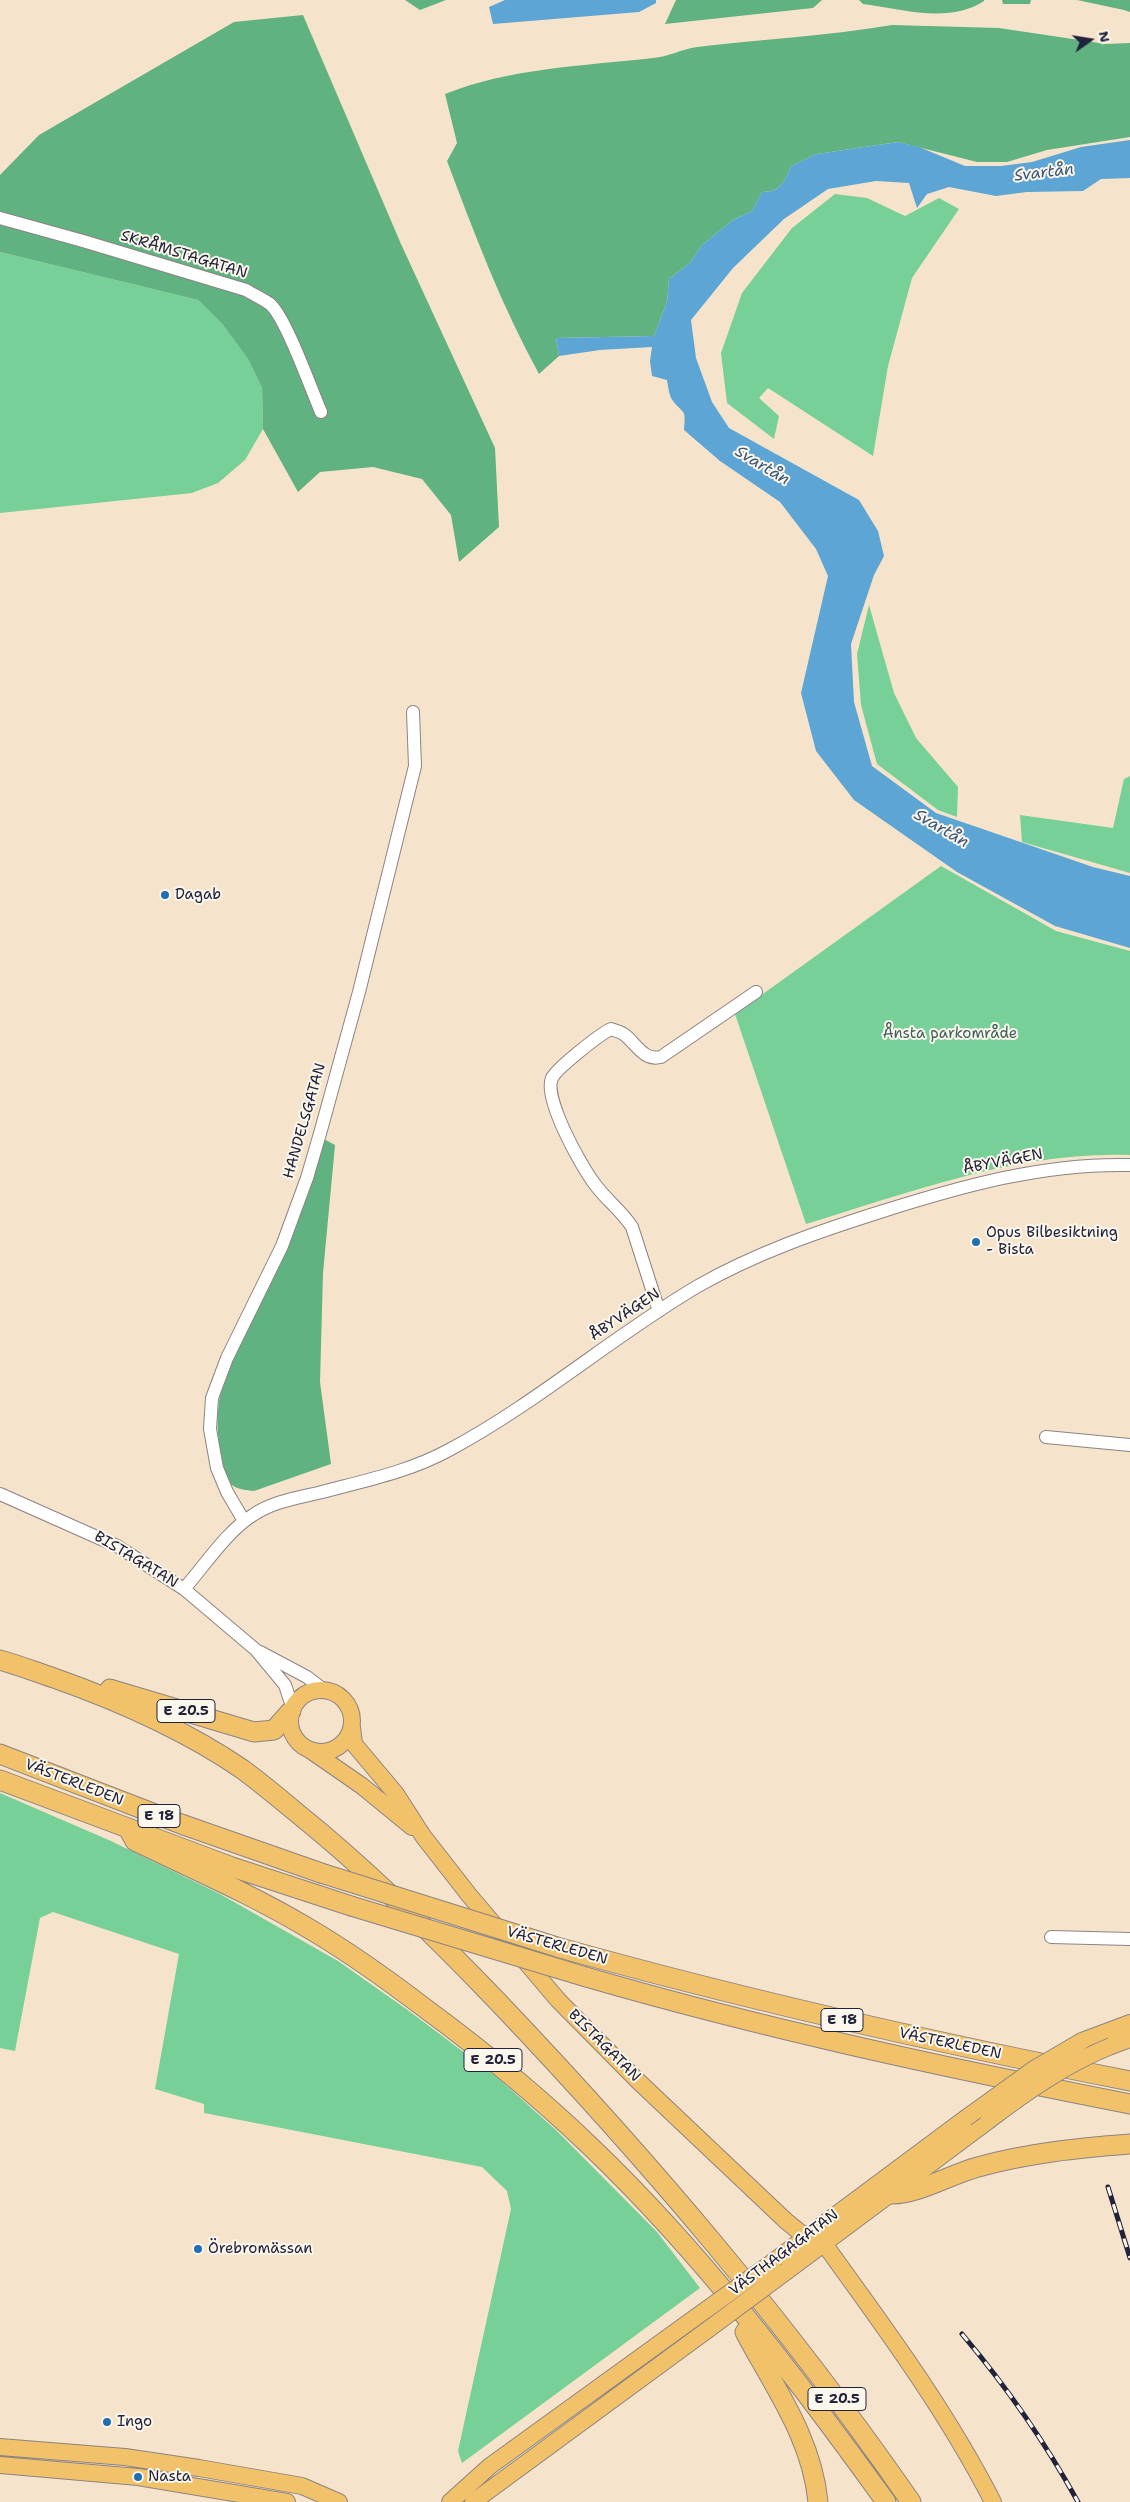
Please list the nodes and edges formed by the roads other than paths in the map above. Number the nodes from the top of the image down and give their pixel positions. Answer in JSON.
{"nodes":[{"id":1,"x":0,"y":218,"type":"edge"},
{"id":2,"x":321,"y":412,"type":"dead end"},
{"id":3,"x":413,"y":712,"type":"dead end"},
{"id":4,"x":756,"y":992,"type":"dead end"},
{"id":5,"x":1130,"y":1165,"type":"edge"},
{"id":6,"x":659,"y":1311,"type":"junction"},
{"id":7,"x":1046,"y":1437,"type":"dead end"},
{"id":8,"x":1130,"y":1445,"type":"edge"},
{"id":9,"x":0,"y":1494,"type":"edge"},
{"id":10,"x":244,"y":1521,"type":"junction"},
{"id":11,"x":184,"y":1589,"type":"junction"},
{"id":12,"x":256,"y":1650,"type":"junction"},
{"id":13,"x":0,"y":1660,"type":"edge"},
{"id":14,"x":26,"y":1668,"type":"junction"},
{"id":15,"x":324,"y":1690,"type":"junction"},
{"id":16,"x":291,"y":1708,"type":"junction"},
{"id":17,"x":352,"y":1727,"type":"junction"},
{"id":18,"x":310,"y":1750,"type":"junction"},
{"id":19,"x":0,"y":1754,"type":"edge"},
{"id":20,"x":0,"y":1780,"type":"edge"},
{"id":21,"x":129,"y":1830,"type":"junction"},
{"id":22,"x":422,"y":1836,"type":"junction"},
{"id":23,"x":1051,"y":1937,"type":"dead end"},
{"id":24,"x":1130,"y":1939,"type":"edge"},
{"id":25,"x":1130,"y":2023,"type":"edge"},
{"id":26,"x":1130,"y":2039,"type":"edge"},
{"id":27,"x":1130,"y":2081,"type":"edge"},
{"id":28,"x":1130,"y":2104,"type":"edge"},
{"id":29,"x":1130,"y":2144,"type":"edge"},
{"id":30,"x":891,"y":2194,"type":"junction"},
{"id":31,"x":806,"y":2237,"type":"junction"},
{"id":32,"x":833,"y":2241,"type":"junction"},
{"id":33,"x":744,"y":2313,"type":"junction"},
{"id":34,"x":0,"y":2447,"type":"edge"},
{"id":35,"x":164,"y":2463,"type":"junction"},
{"id":36,"x":0,"y":2465,"type":"edge"},
{"id":37,"x":161,"y":2480,"type":"junction"},
{"id":38,"x":287,"y":2502,"type":"edge"},
{"id":39,"x":339,"y":2502,"type":"edge"},
{"id":40,"x":450,"y":2502,"type":"edge"},
{"id":41,"x":473,"y":2502,"type":"edge"},
{"id":42,"x":818,"y":2502,"type":"edge"},
{"id":43,"x":886,"y":2502,"type":"edge"},
{"id":44,"x":911,"y":2502,"type":"edge"},
{"id":45,"x":993,"y":2502,"type":"edge"}],
"edges":[{"from":1,"to":2,"type":"street","name":"SKRÅMSTAGATAN"},
{"from":3,"to":10,"type":"street","name":"HANDELSGATAN"},
{"from":4,"to":6,"type":"street"},
{"from":5,"to":6,"type":"street","name":"ÅBYVÄGEN"},
{"from":6,"to":10,"type":"street","name":"ÅBYVÄGEN"},
{"from":7,"to":8,"type":"street"},
{"from":9,"to":11,"type":"street","name":"BISTAGATAN"},
{"from":10,"to":11,"type":"street","name":"ÅBYVÄGEN"},
{"from":11,"to":12,"type":"street","name":"BISTAGATAN"},
{"from":12,"to":15,"type":"street","name":"BISTAGATAN"},
{"from":12,"to":16,"type":"street","name":"BISTAGATAN"},
{"from":13,"to":14,"type":"highway","number":"E 20.5"},
{"from":14,"to":16,"type":"highway","number":"E 20.5"},
{"from":14,"to":44,"type":"highway","number":"E 20.5"},
{"from":15,"to":16,"type":"main road","number":"E 20.5"},
{"from":15,"to":17,"type":"main road"},
{"from":16,"to":18,"type":"main road"},
{"from":17,"to":18,"type":"main road"},
{"from":17,"to":22,"type":"main road","name":"BISTAGATAN"},
{"from":18,"to":22,"type":"main road","name":"BISTAGATAN"},
{"from":19,"to":27,"type":"highway","name":"VÄSTERLEDEN","number":"E 18","bridge":true},
{"from":20,"to":21,"type":"highway","name":"VÄSTERLEDEN","number":"E 18"},
{"from":21,"to":28,"type":"highway","name":"VÄSTERLEDEN","number":"E 18","bridge":true},
{"from":21,"to":33,"type":"highway","number":"E 20.5"},
{"from":22,"to":31,"type":"main road","name":"BISTAGATAN"},
{"from":23,"to":24,"type":"street"},
{"from":25,"to":31,"type":"main road","name":"VÄSTHAGAGATAN","bridge":true},
{"from":26,"to":30,"type":"main road","name":"VÄSTHAGAGATAN","bridge":true},
{"from":29,"to":30,"type":"highway"},
{"from":30,"to":32,"type":"main road","name":"VÄSTHAGAGATAN"},
{"from":31,"to":32,"type":"main road","name":"BISTAGATAN"},
{"from":31,"to":40,"type":"main road","name":"VÄSTHAGAGATAN","bridge":true},
{"from":32,"to":41,"type":"main road","name":"VÄSTHAGAGATAN","bridge":true},
{"from":32,"to":45,"type":"main road"},
{"from":33,"to":42,"type":"highway","number":"E 20.5"},
{"from":33,"to":43,"type":"highway","number":"E 20.5"},
{"from":34,"to":35,"type":"main road"},
{"from":35,"to":37,"type":"main road"},
{"from":35,"to":39,"type":"main road"},
{"from":36,"to":37,"type":"main road"},
{"from":37,"to":38,"type":"main road"}]}
